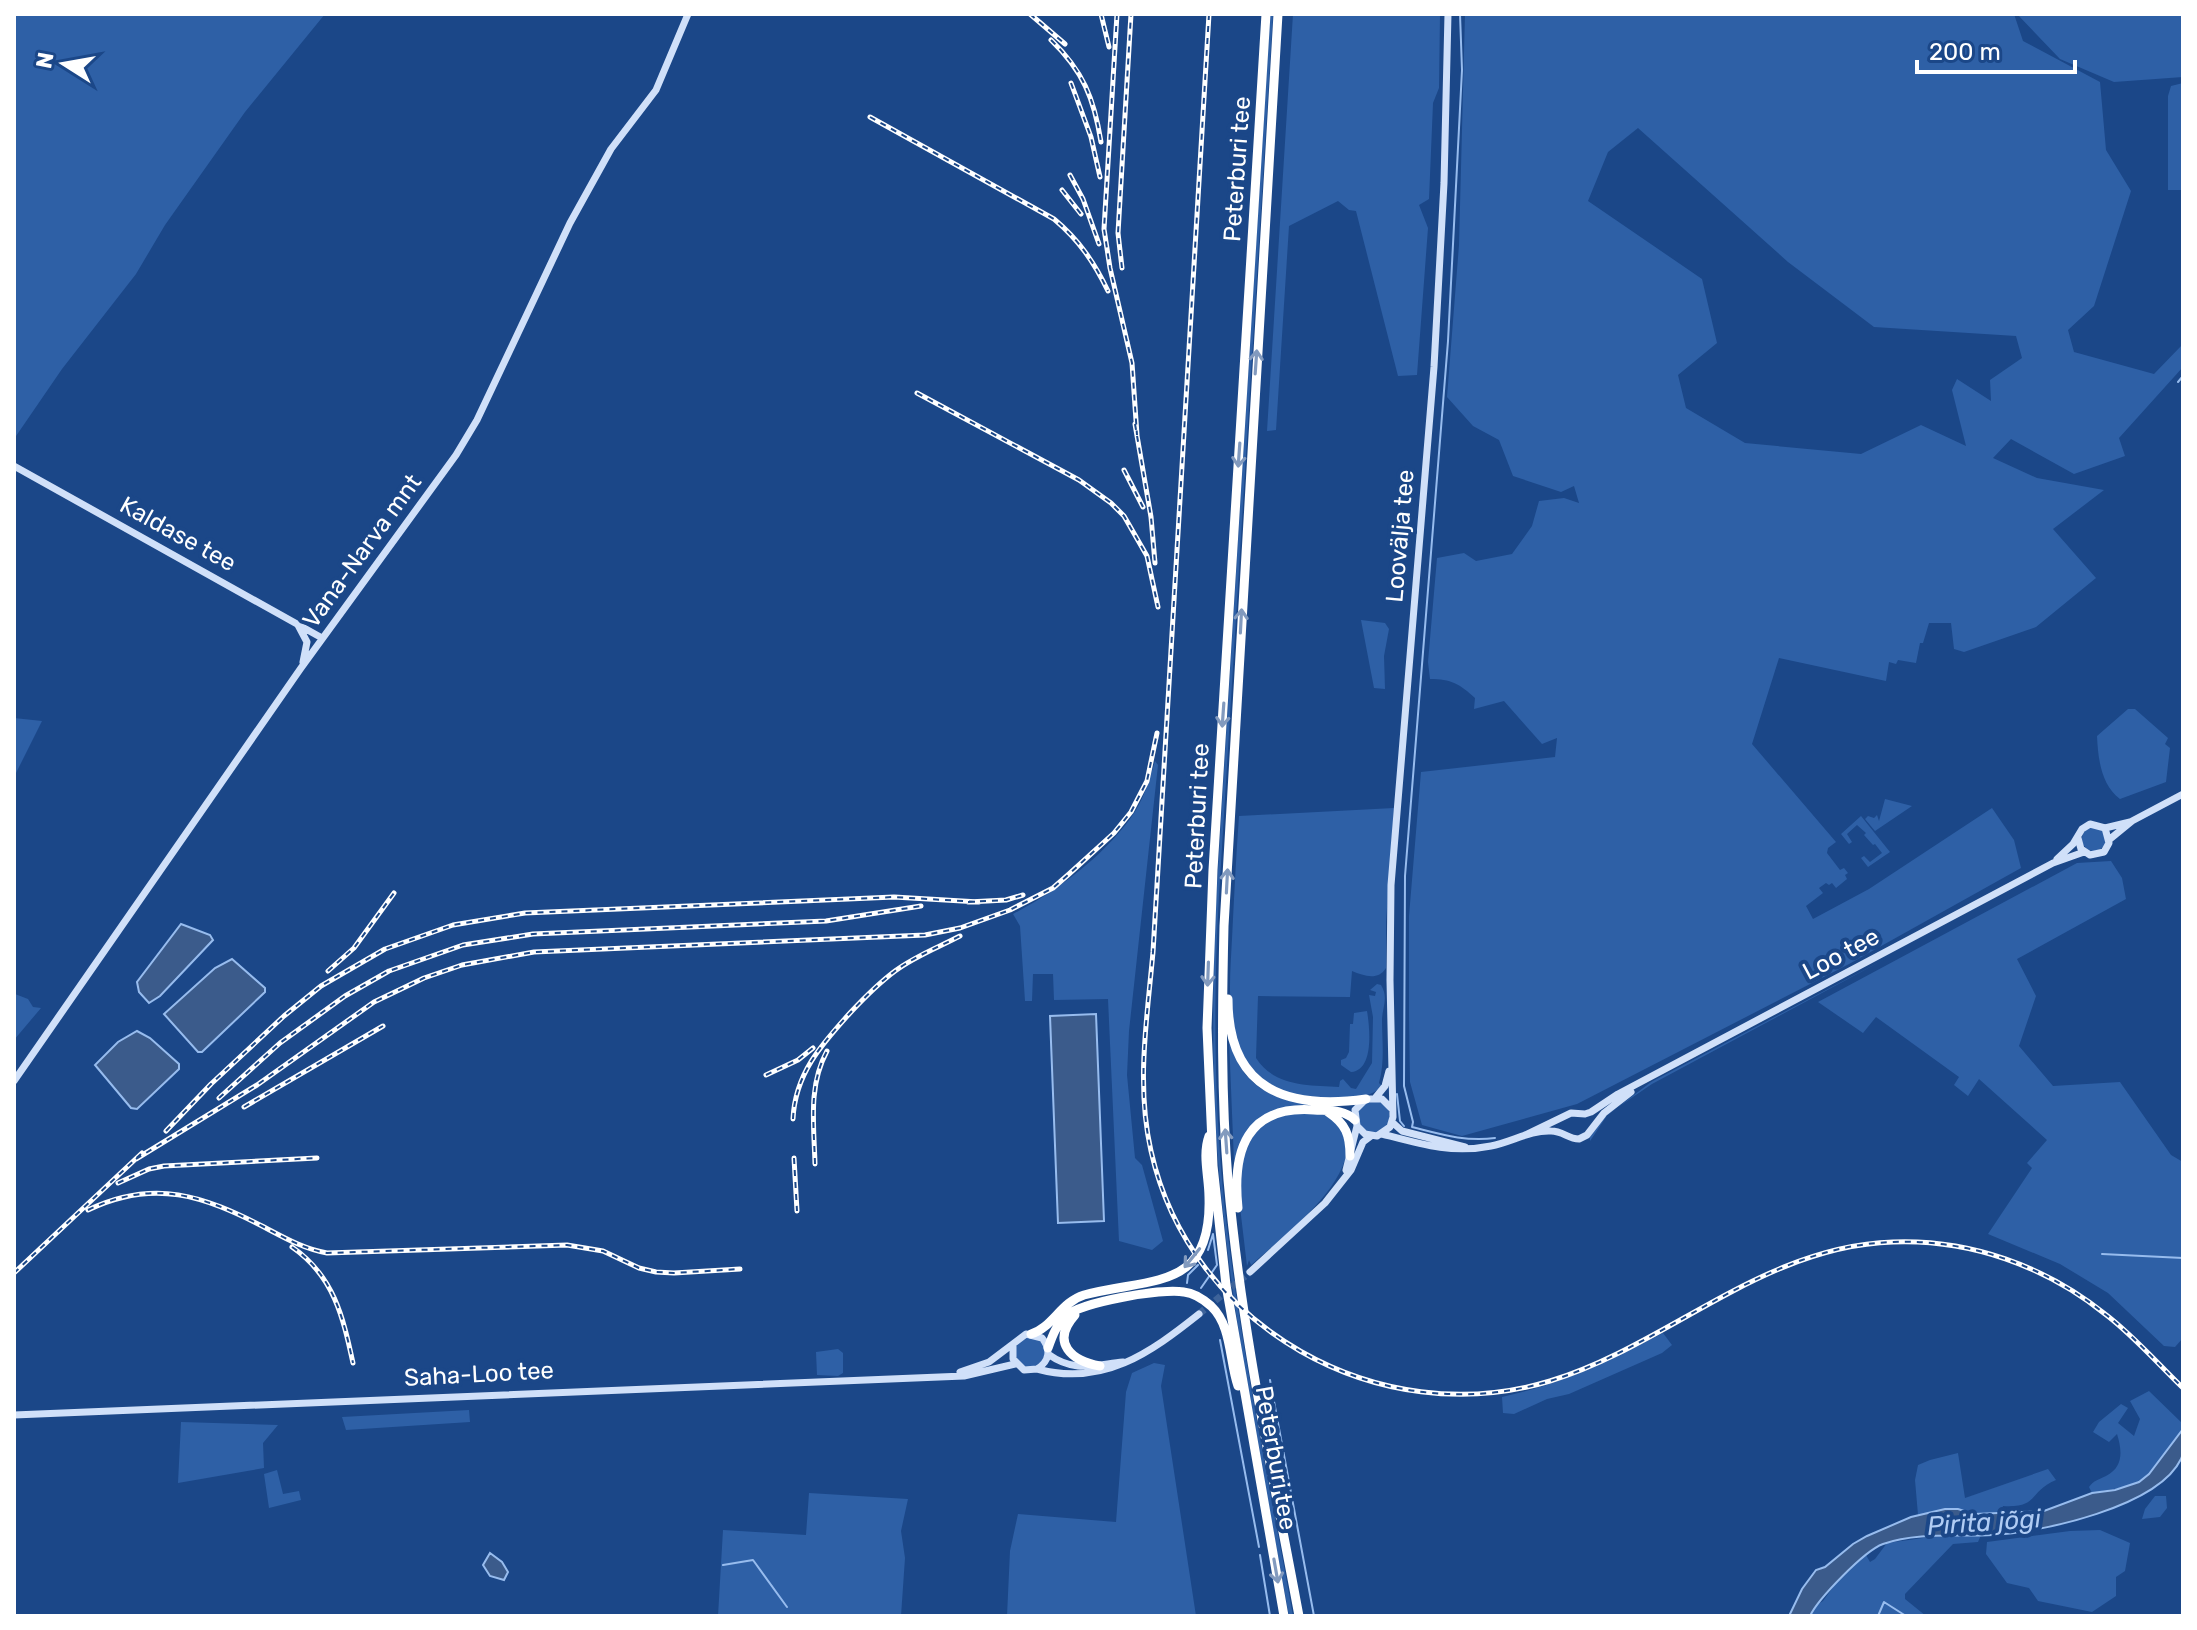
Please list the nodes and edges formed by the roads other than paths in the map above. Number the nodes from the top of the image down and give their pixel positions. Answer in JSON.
{"nodes":[{"id":1,"x":688,"y":14,"type":"edge"},
{"id":2,"x":1266,"y":14,"type":"edge"},
{"id":3,"x":1278,"y":14,"type":"edge"},
{"id":4,"x":1448,"y":14,"type":"edge"},
{"id":5,"x":14,"y":466,"type":"edge"},
{"id":6,"x":297,"y":623,"type":"junction"},
{"id":7,"x":322,"y":638,"type":"junction"},
{"id":8,"x":301,"y":668,"type":"junction"},
{"id":9,"x":2183,"y":794,"type":"edge"},
{"id":10,"x":2132,"y":821,"type":"junction"},
{"id":11,"x":2105,"y":828,"type":"junction"},
{"id":12,"x":2078,"y":838,"type":"junction"},
{"id":13,"x":2110,"y":839,"type":"junction"},
{"id":14,"x":2084,"y":852,"type":"junction"},
{"id":15,"x":2053,"y":863,"type":"junction"},
{"id":16,"x":1224,"y":926,"type":"junction"},
{"id":17,"x":1391,"y":1061,"type":"junction"},
{"id":18,"x":1649,"y":1079,"type":"junction"},
{"id":19,"x":14,"y":1081,"type":"edge"},
{"id":20,"x":1371,"y":1098,"type":"junction"},
{"id":21,"x":1391,"y":1108,"type":"junction"},
{"id":22,"x":1325,"y":1110,"type":"junction"},
{"id":23,"x":1569,"y":1114,"type":"junction"},
{"id":24,"x":1585,"y":1114,"type":"junction"},
{"id":25,"x":1392,"y":1122,"type":"junction"},
{"id":26,"x":1356,"y":1123,"type":"junction"},
{"id":27,"x":1211,"y":1129,"type":"junction"},
{"id":28,"x":1590,"y":1130,"type":"junction"},
{"id":29,"x":1565,"y":1133,"type":"junction"},
{"id":30,"x":1382,"y":1134,"type":"junction"},
{"id":31,"x":1371,"y":1136,"type":"junction"},
{"id":32,"x":1523,"y":1136,"type":"junction"},
{"id":33,"x":1470,"y":1149,"type":"junction"},
{"id":34,"x":1350,"y":1156,"type":"junction"},
{"id":35,"x":1343,"y":1180,"type":"junction"},
{"id":36,"x":1236,"y":1246,"type":"junction"},
{"id":37,"x":1250,"y":1272,"type":"tunnel mouth"},
{"id":38,"x":1085,"y":1306,"type":"junction"},
{"id":39,"x":1199,"y":1314,"type":"tunnel mouth"},
{"id":40,"x":1031,"y":1334,"type":"junction"},
{"id":41,"x":1013,"y":1345,"type":"junction"},
{"id":42,"x":1048,"y":1351,"type":"junction"},
{"id":43,"x":1129,"y":1361,"type":"junction"},
{"id":44,"x":1015,"y":1364,"type":"junction"},
{"id":45,"x":1100,"y":1366,"type":"junction"},
{"id":46,"x":1037,"y":1369,"type":"junction"},
{"id":47,"x":946,"y":1375,"type":"junction"},
{"id":48,"x":1247,"y":1412,"type":"junction"},
{"id":49,"x":14,"y":1415,"type":"edge"},
{"id":50,"x":1284,"y":1616,"type":"edge"},
{"id":51,"x":1299,"y":1616,"type":"edge"}],
"edges":[{"from":1,"to":7,"type":"street","name":"Vana-Narva mnt"},
{"from":2,"to":27,"type":"highway","name":"Peterburi tee","one_way":true},
{"from":16,"to":3,"type":"highway","name":"Peterburi tee","one_way":true},
{"from":4,"to":17,"type":"street","name":"Loovälja tee"},
{"from":5,"to":6,"type":"street","name":"Kaldase tee"},
{"from":6,"to":7,"type":"street","name":"Kaldase tee"},
{"from":6,"to":8,"type":"street"},
{"from":7,"to":8,"type":"street","name":"Vana-Narva mnt"},
{"from":8,"to":19,"type":"street","name":"Vana-Narva mnt"},
{"from":9,"to":10,"type":"street"},
{"from":10,"to":11,"type":"street"},
{"from":10,"to":13,"type":"street"},
{"from":11,"to":12,"type":"street"},
{"from":11,"to":13,"type":"street"},
{"from":12,"to":14,"type":"street"},
{"from":12,"to":15,"type":"street","name":"Loo tee"},
{"from":13,"to":14,"type":"street"},
{"from":14,"to":15,"type":"street","name":"Loo tee"},
{"from":15,"to":18,"type":"street","name":"Loo tee"},
{"from":16,"to":20,"type":"highway"},
{"from":36,"to":16,"type":"highway","name":"Peterburi tee","one_way":true},
{"from":17,"to":20,"type":"street","name":"Loovälja tee"},
{"from":17,"to":21,"type":"street","name":"Loovälja tee"},
{"from":18,"to":24,"type":"street","name":"Loo tee"},
{"from":18,"to":28,"type":"street","name":"Loo tee"},
{"from":20,"to":21,"type":"street"},
{"from":20,"to":26,"type":"street"},
{"from":21,"to":25,"type":"street"},
{"from":22,"to":26,"type":"highway"},
{"from":22,"to":34,"type":"highway"},
{"from":22,"to":36,"type":"highway"},
{"from":23,"to":24,"type":"street","name":"Loo tee"},
{"from":23,"to":29,"type":"street"},
{"from":23,"to":32,"type":"street","name":"Loo tee"},
{"from":24,"to":28,"type":"street"},
{"from":25,"to":30,"type":"street"},
{"from":25,"to":33,"type":"street","name":"Loo tee"},
{"from":26,"to":31,"type":"street"},
{"from":26,"to":34,"type":"street"},
{"from":27,"to":40,"type":"highway","one_way":true},
{"from":27,"to":48,"type":"highway","name":"Peterburi tee"},
{"from":28,"to":29,"type":"street","name":"Loo tee"},
{"from":29,"to":32,"type":"street","name":"Loo tee"},
{"from":30,"to":31,"type":"street"},
{"from":30,"to":33,"type":"street","name":"Loo tee"},
{"from":31,"to":35,"type":"street"},
{"from":32,"to":33,"type":"street","name":"Loo tee"},
{"from":34,"to":35,"type":"street"},
{"from":35,"to":37,"type":"street"},
{"from":36,"to":51,"type":"highway","name":"Peterburi tee"},
{"from":38,"to":42,"type":"highway"},
{"from":38,"to":45,"type":"highway"},
{"from":38,"to":48,"type":"highway"},
{"from":39,"to":43,"type":"street"},
{"from":40,"to":41,"type":"street"},
{"from":40,"to":42,"type":"street"},
{"from":41,"to":44,"type":"street"},
{"from":41,"to":47,"type":"street","name":"Saha-Loo tee"},
{"from":42,"to":45,"type":"street"},
{"from":42,"to":46,"type":"street"},
{"from":43,"to":45,"type":"street"},
{"from":43,"to":46,"type":"street"},
{"from":44,"to":46,"type":"street"},
{"from":44,"to":47,"type":"street","name":"Saha-Loo tee"},
{"from":47,"to":49,"type":"street","name":"Saha-Loo tee"},
{"from":48,"to":50,"type":"highway","name":"Peterburi tee","one_way":true}]}
